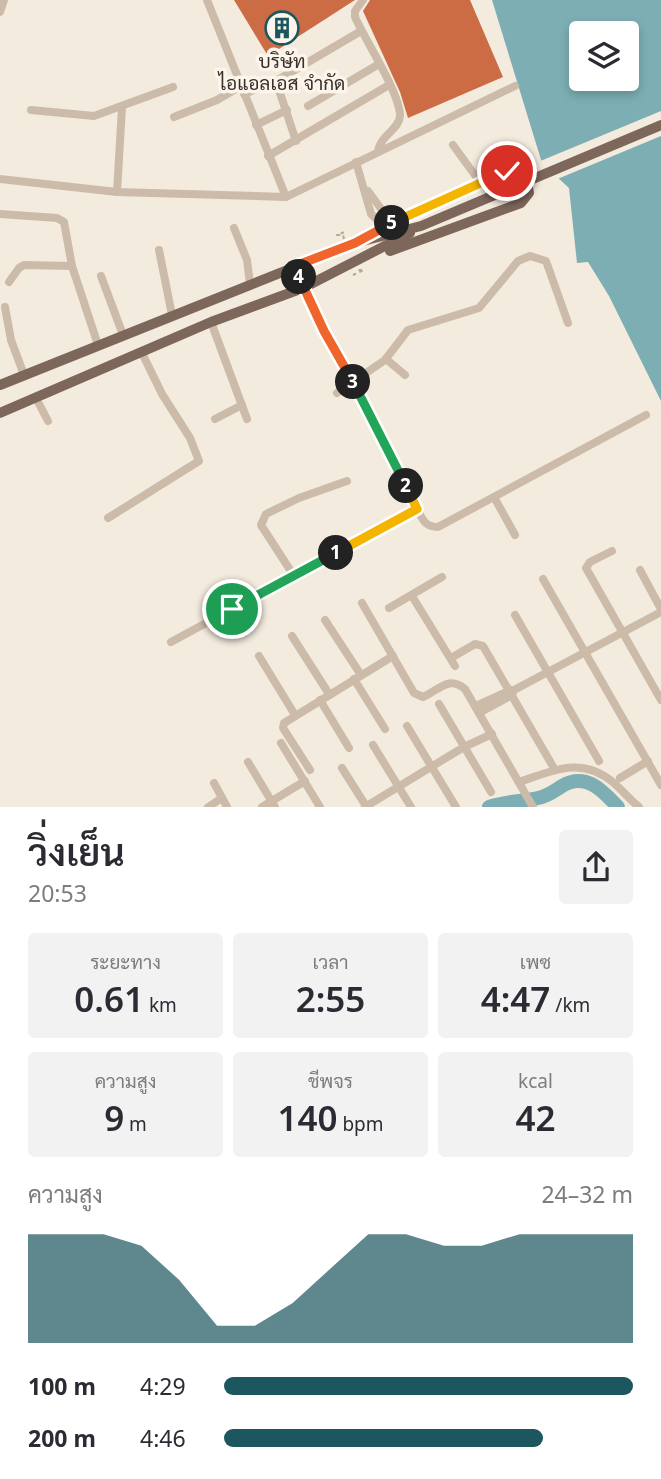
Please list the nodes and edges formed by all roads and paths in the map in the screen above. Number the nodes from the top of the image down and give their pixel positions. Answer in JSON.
{"nodes":[{"id":1,"x":4,"y":0,"type":"edge"},
{"id":2,"x":207,"y":0,"type":"edge"},
{"id":3,"x":363,"y":0,"type":"edge"},
{"id":4,"x":0,"y":12,"type":"edge"},
{"id":5,"x":361,"y":30,"type":"junction"},
{"id":6,"x":379,"y":64,"type":"junction"},
{"id":7,"x":276,"y":80,"type":"junction"},
{"id":8,"x":389,"y":85,"type":"junction"},
{"id":9,"x":515,"y":86,"type":"dead end"},
{"id":10,"x":173,"y":87,"type":"dead end"},
{"id":11,"x":242,"y":90,"type":"junction"},
{"id":12,"x":308,"y":106,"type":"dead end"},
{"id":13,"x":122,"y":107,"type":"junction"},
{"id":14,"x":31,"y":110,"type":"dead end"},
{"id":15,"x":287,"y":110,"type":"junction"},
{"id":16,"x":174,"y":117,"type":"dead end"},
{"id":17,"x":256,"y":125,"type":"junction"},
{"id":18,"x":661,"y":125,"type":"edge"},
{"id":19,"x":296,"y":141,"type":"junction"},
{"id":20,"x":453,"y":145,"type":"dead end"},
{"id":21,"x":378,"y":152,"type":"junction"},
{"id":22,"x":268,"y":156,"type":"junction"},
{"id":23,"x":356,"y":162,"type":"junction"},
{"id":24,"x":0,"y":179,"type":"edge"},
{"id":25,"x":480,"y":183,"type":"junction"},
{"id":26,"x":366,"y":189,"type":"junction"},
{"id":27,"x":117,"y":192,"type":"junction"},
{"id":28,"x":286,"y":197,"type":"junction"},
{"id":29,"x":0,"y":214,"type":"edge"},
{"id":30,"x":399,"y":219,"type":"junction"},
{"id":31,"x":421,"y":226,"type":"junction"},
{"id":32,"x":384,"y":227,"type":"junction"},
{"id":33,"x":234,"y":228,"type":"dead end"},
{"id":34,"x":347,"y":231,"type":"dead end"},
{"id":35,"x":343,"y":235,"type":"dead end"},
{"id":36,"x":355,"y":243,"type":"junction"},
{"id":37,"x":159,"y":250,"type":"dead end"},
{"id":38,"x":72,"y":266,"type":"junction"},
{"id":39,"x":295,"y":266,"type":"junction"},
{"id":40,"x":358,"y":266,"type":"junction"},
{"id":41,"x":354,"y":275,"type":"dead end"},
{"id":42,"x":102,"y":276,"type":"dead end"},
{"id":43,"x":9,"y":282,"type":"dead end"},
{"id":44,"x":250,"y":284,"type":"junction"},
{"id":45,"x":303,"y":288,"type":"junction"},
{"id":46,"x":5,"y":307,"type":"dead end"},
{"id":47,"x":172,"y":315,"type":"junction"},
{"id":48,"x":211,"y":322,"type":"junction"},
{"id":49,"x":568,"y":323,"type":"dead end"},
{"id":50,"x":123,"y":335,"type":"junction"},
{"id":51,"x":98,"y":345,"type":"junction"},
{"id":52,"x":142,"y":353,"type":"junction"},
{"id":53,"x":386,"y":359,"type":"junction"},
{"id":54,"x":24,"y":375,"type":"junction"},
{"id":55,"x":405,"y":375,"type":"dead end"},
{"id":56,"x":354,"y":383,"type":"junction"},
{"id":57,"x":0,"y":385,"type":"edge"},
{"id":58,"x":337,"y":393,"type":"dead end"},
{"id":59,"x":36,"y":398,"type":"junction"},
{"id":60,"x":242,"y":405,"type":"junction"},
{"id":61,"x":0,"y":413,"type":"edge"},
{"id":62,"x":646,"y":415,"type":"dead end"},
{"id":63,"x":215,"y":419,"type":"dead end"},
{"id":64,"x":247,"y":419,"type":"dead end"},
{"id":65,"x":48,"y":421,"type":"dead end"},
{"id":66,"x":347,"y":481,"type":"dead end"},
{"id":67,"x":494,"y":497,"type":"junction"},
{"id":68,"x":417,"y":509,"type":"junction"},
{"id":69,"x":108,"y":518,"type":"dead end"},
{"id":70,"x":515,"y":536,"type":"dead end"},
{"id":71,"x":612,"y":551,"type":"dead end"},
{"id":72,"x":640,"y":570,"type":"dead end"},
{"id":73,"x":294,"y":576,"type":"junction"},
{"id":74,"x":442,"y":577,"type":"dead end"},
{"id":75,"x":543,"y":579,"type":"dead end"},
{"id":76,"x":412,"y":596,"type":"junction"},
{"id":77,"x":362,"y":603,"type":"dead end"},
{"id":78,"x":389,"y":608,"type":"dead end"},
{"id":79,"x":661,"y":610,"type":"edge"},
{"id":80,"x":515,"y":615,"type":"dead end"},
{"id":81,"x":325,"y":620,"type":"dead end"},
{"id":82,"x":624,"y":632,"type":"junction"},
{"id":83,"x":292,"y":636,"type":"dead end"},
{"id":84,"x":171,"y":642,"type":"dead end"},
{"id":85,"x":586,"y":653,"type":"junction"},
{"id":86,"x":259,"y":656,"type":"dead end"},
{"id":87,"x":393,"y":656,"type":"junction"},
{"id":88,"x":548,"y":673,"type":"junction"},
{"id":89,"x":358,"y":677,"type":"junction"},
{"id":90,"x":512,"y":692,"type":"junction"},
{"id":91,"x":329,"y":694,"type":"junction"},
{"id":92,"x":320,"y":700,"type":"junction"},
{"id":93,"x":661,"y":700,"type":"edge"},
{"id":94,"x":439,"y":704,"type":"dead end"},
{"id":95,"x":477,"y":709,"type":"junction"},
{"id":96,"x":295,"y":715,"type":"junction"},
{"id":97,"x":407,"y":726,"type":"dead end"},
{"id":98,"x":385,"y":729,"type":"dead end"},
{"id":99,"x":492,"y":734,"type":"junction"},
{"id":100,"x":281,"y":743,"type":"dead end"},
{"id":101,"x":373,"y":745,"type":"dead end"},
{"id":102,"x":464,"y":747,"type":"junction"},
{"id":103,"x":349,"y":748,"type":"dead end"},
{"id":104,"x":599,"y":761,"type":"dead end"},
{"id":105,"x":648,"y":761,"type":"junction"},
{"id":106,"x":248,"y":762,"type":"dead end"},
{"id":107,"x":433,"y":766,"type":"junction"},
{"id":108,"x":342,"y":768,"type":"dead end"},
{"id":109,"x":555,"y":770,"type":"junction"},
{"id":110,"x":310,"y":771,"type":"dead end"},
{"id":111,"x":620,"y":778,"type":"dead end"},
{"id":112,"x":304,"y":781,"type":"junction"},
{"id":113,"x":215,"y":783,"type":"dead end"},
{"id":114,"x":520,"y":784,"type":"junction"},
{"id":115,"x":661,"y":785,"type":"edge"},
{"id":116,"x":399,"y":786,"type":"junction"},
{"id":117,"x":491,"y":792,"type":"dead end"},
{"id":118,"x":222,"y":798,"type":"junction"},
{"id":119,"x":273,"y":804,"type":"edge"},
{"id":120,"x":208,"y":807,"type":"edge"},
{"id":121,"x":227,"y":807,"type":"edge"},
{"id":122,"x":262,"y":807,"type":"edge"},
{"id":123,"x":320,"y":807,"type":"edge"},
{"id":124,"x":366,"y":807,"type":"edge"},
{"id":125,"x":411,"y":807,"type":"edge"},
{"id":126,"x":456,"y":807,"type":"edge"},
{"id":127,"x":533,"y":807,"type":"edge"},
{"id":128,"x":639,"y":807,"type":"edge"}],
"edges":[{"from":1,"to":4,"type":"street"},
{"from":2,"to":11,"type":"street"},
{"from":3,"to":5,"type":"street"},
{"from":5,"to":6,"type":"street"},
{"from":5,"to":7,"type":"street"},
{"from":6,"to":8,"type":"street"},
{"from":6,"to":12,"type":"street"},
{"from":7,"to":11,"type":"street"},
{"from":7,"to":15,"type":"street"},
{"from":8,"to":19,"type":"street"},
{"from":8,"to":21,"type":"street"},
{"from":9,"to":21,"type":"street"},
{"from":10,"to":13,"type":"street"},
{"from":11,"to":16,"type":"street"},
{"from":11,"to":17,"type":"street"},
{"from":13,"to":14,"type":"street"},
{"from":13,"to":27,"type":"street"},
{"from":15,"to":17,"type":"street"},
{"from":15,"to":19,"type":"street"},
{"from":17,"to":22,"type":"street"},
{"from":18,"to":31,"type":"main road"},
{"from":19,"to":22,"type":"street"},
{"from":20,"to":25,"type":"street"},
{"from":21,"to":23,"type":"street"},
{"from":22,"to":28,"type":"street"},
{"from":23,"to":26,"type":"street"},
{"from":23,"to":28,"type":"street"},
{"from":24,"to":27,"type":"street"},
{"from":25,"to":30,"type":"main road"},
{"from":25,"to":40,"type":"main road"},
{"from":26,"to":30,"type":"street"},
{"from":26,"to":32,"type":"street"},
{"from":27,"to":28,"type":"street"},
{"from":29,"to":38,"type":"street"},
{"from":30,"to":32,"type":"main road"},
{"from":31,"to":36,"type":"main road"},
{"from":31,"to":40,"type":"main road"},
{"from":32,"to":36,"type":"main road"},
{"from":33,"to":44,"type":"street"},
{"from":34,"to":35,"type":"path"},
{"from":36,"to":39,"type":"main road"},
{"from":37,"to":47,"type":"street"},
{"from":38,"to":43,"type":"street"},
{"from":38,"to":51,"type":"street"},
{"from":39,"to":44,"type":"main road"},
{"from":39,"to":45,"type":"street"},
{"from":40,"to":41,"type":"path"},
{"from":40,"to":45,"type":"main road"},
{"from":42,"to":50,"type":"street"},
{"from":44,"to":47,"type":"main road"},
{"from":45,"to":48,"type":"main road"},
{"from":45,"to":56,"type":"street"},
{"from":46,"to":54,"type":"street"},
{"from":47,"to":50,"type":"main road"},
{"from":48,"to":52,"type":"main road"},
{"from":48,"to":60,"type":"street"},
{"from":49,"to":53,"type":"street"},
{"from":50,"to":51,"type":"main road"},
{"from":51,"to":54,"type":"main road"},
{"from":52,"to":59,"type":"main road"},
{"from":52,"to":69,"type":"street"},
{"from":53,"to":55,"type":"street"},
{"from":53,"to":56,"type":"street"},
{"from":54,"to":57,"type":"main road"},
{"from":56,"to":58,"type":"street"},
{"from":56,"to":68,"type":"street"},
{"from":59,"to":61,"type":"main road"},
{"from":59,"to":65,"type":"street"},
{"from":60,"to":63,"type":"street"},
{"from":60,"to":64,"type":"street"},
{"from":62,"to":67,"type":"street"},
{"from":66,"to":73,"type":"street"},
{"from":67,"to":68,"type":"street"},
{"from":67,"to":70,"type":"street"},
{"from":68,"to":73,"type":"street"},
{"from":71,"to":82,"type":"street"},
{"from":72,"to":79,"type":"street"},
{"from":73,"to":84,"type":"street"},
{"from":74,"to":76,"type":"street"},
{"from":75,"to":85,"type":"street"},
{"from":76,"to":78,"type":"street"},
{"from":76,"to":90,"type":"street"},
{"from":77,"to":87,"type":"street"},
{"from":79,"to":82,"type":"street"},
{"from":80,"to":88,"type":"street"},
{"from":81,"to":89,"type":"street"},
{"from":82,"to":85,"type":"street"},
{"from":82,"to":93,"type":"street"},
{"from":83,"to":91,"type":"street"},
{"from":85,"to":88,"type":"street"},
{"from":85,"to":105,"type":"street"},
{"from":86,"to":96,"type":"street"},
{"from":87,"to":89,"type":"street"},
{"from":87,"to":95,"type":"street"},
{"from":88,"to":90,"type":"street"},
{"from":88,"to":104,"type":"street"},
{"from":89,"to":91,"type":"street"},
{"from":89,"to":98,"type":"street"},
{"from":90,"to":95,"type":"street"},
{"from":90,"to":109,"type":"street"},
{"from":91,"to":92,"type":"street"},
{"from":92,"to":96,"type":"street"},
{"from":92,"to":103,"type":"street"},
{"from":94,"to":102,"type":"street"},
{"from":95,"to":99,"type":"street"},
{"from":96,"to":110,"type":"street"},
{"from":97,"to":107,"type":"street"},
{"from":99,"to":102,"type":"street"},
{"from":99,"to":114,"type":"street"},
{"from":100,"to":112,"type":"street"},
{"from":101,"to":116,"type":"street"},
{"from":102,"to":107,"type":"street"},
{"from":102,"to":117,"type":"street"},
{"from":105,"to":111,"type":"street"},
{"from":105,"to":115,"type":"street"},
{"from":106,"to":119,"type":"street"},
{"from":107,"to":116,"type":"street"},
{"from":107,"to":126,"type":"street"},
{"from":108,"to":124,"type":"street"},
{"from":109,"to":114,"type":"street"},
{"from":109,"to":128,"type":"street"},
{"from":112,"to":119,"type":"street"},
{"from":112,"to":123,"type":"street"},
{"from":113,"to":118,"type":"street"},
{"from":114,"to":127,"type":"street"},
{"from":116,"to":124,"type":"street"},
{"from":116,"to":125,"type":"street"},
{"from":118,"to":120,"type":"street"},
{"from":118,"to":121,"type":"street"},
{"from":119,"to":122,"type":"street"}]}
